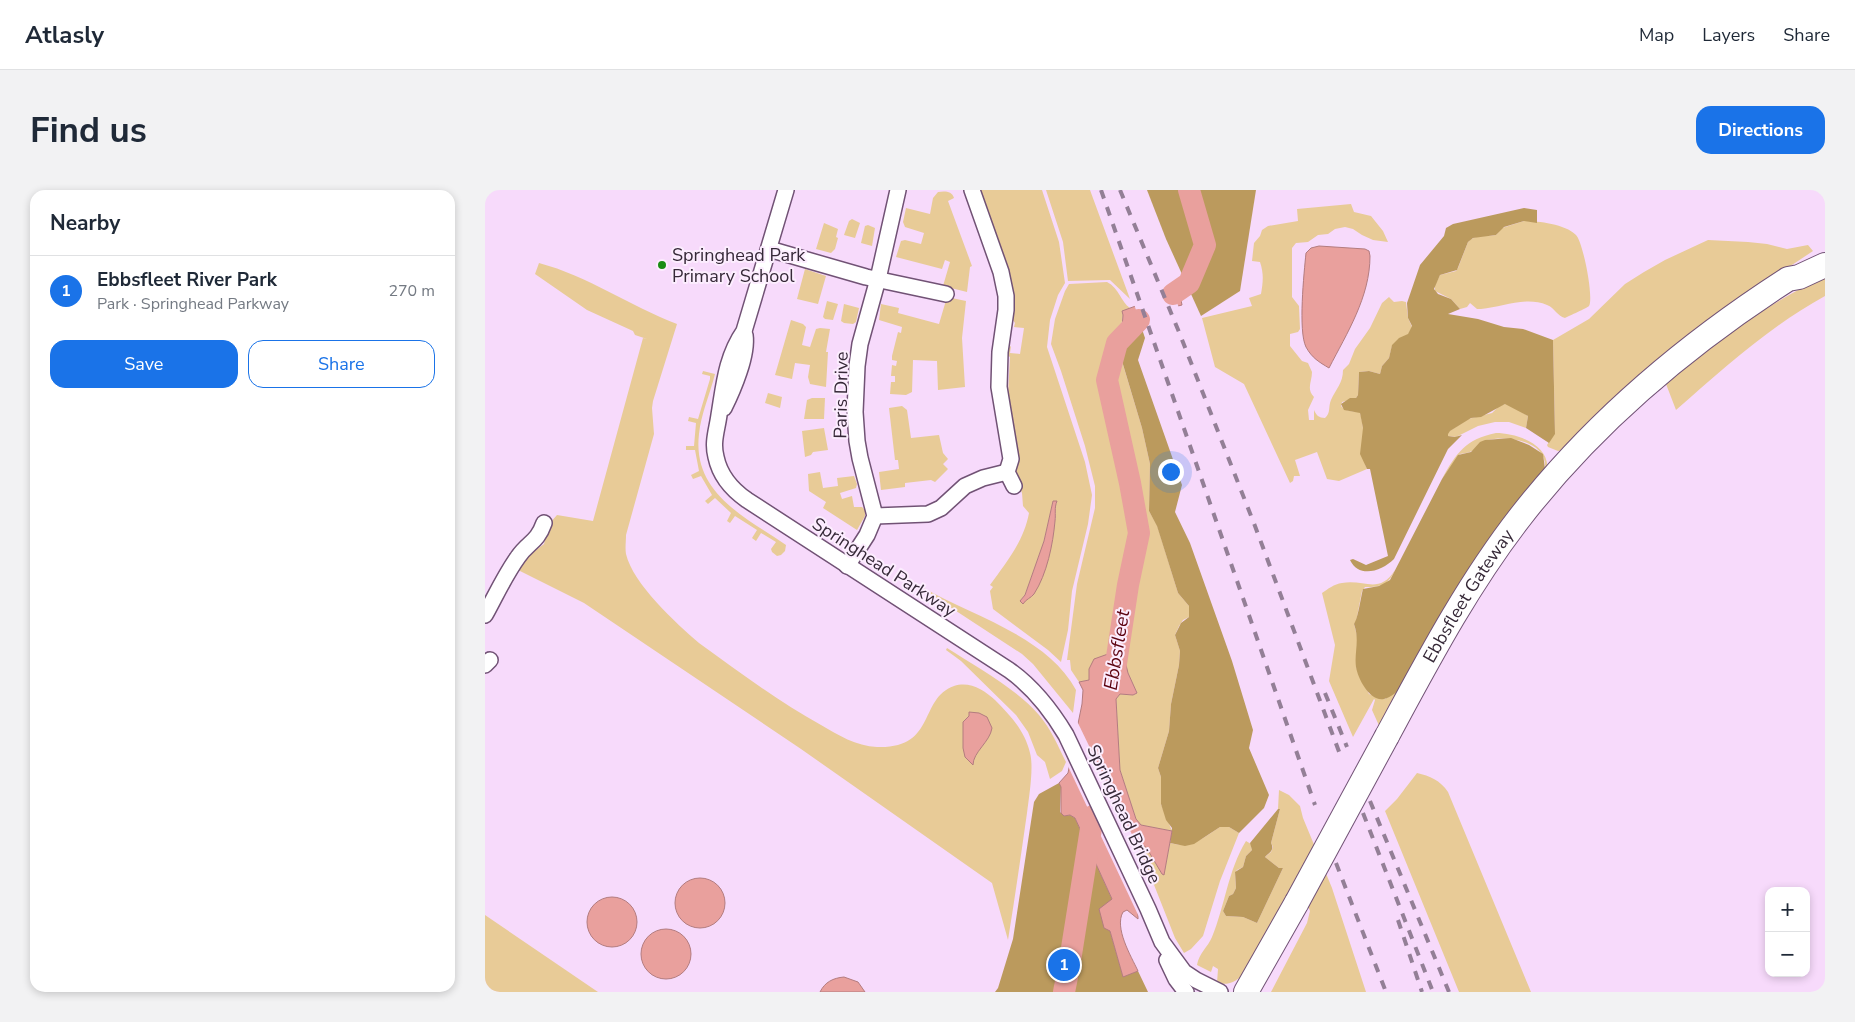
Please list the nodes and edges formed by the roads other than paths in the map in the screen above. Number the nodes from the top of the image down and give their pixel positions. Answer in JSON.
{"nodes":[{"id":1,"x":786,"y":190,"type":"edge"},
{"id":2,"x":898,"y":190,"type":"edge"},
{"id":3,"x":972,"y":190,"type":"edge"},
{"id":4,"x":769,"y":249,"type":"junction"},
{"id":5,"x":1825,"y":251,"type":"edge"},
{"id":6,"x":1825,"y":265,"type":"edge"},
{"id":7,"x":877,"y":279,"type":"junction"},
{"id":8,"x":1788,"y":279,"type":"junction"},
{"id":9,"x":945,"y":294,"type":"dead end"},
{"id":10,"x":1007,"y":472,"type":"junction"},
{"id":11,"x":1014,"y":486,"type":"dead end"},
{"id":12,"x":875,"y":516,"type":"junction"},
{"id":13,"x":544,"y":524,"type":"dead end"},
{"id":14,"x":847,"y":566,"type":"junction"},
{"id":15,"x":485,"y":615,"type":"edge"},
{"id":16,"x":1066,"y":735,"type":"joint"},
{"id":17,"x":1162,"y":942,"type":"junction"},
{"id":18,"x":1186,"y":992,"type":"edge"},
{"id":19,"x":1220,"y":992,"type":"edge"},
{"id":20,"x":1246,"y":992,"type":"edge"}],
"edges":[{"from":1,"to":4,"type":"street","name":"Springhead Parkway"},
{"from":2,"to":7,"type":"street","name":"Paris Drive"},
{"from":3,"to":10,"type":"street"},
{"from":4,"to":7,"type":"street"},
{"from":4,"to":14,"type":"street","name":"Springhead Parkway"},
{"from":5,"to":8,"type":"main road","name":"Ebbsfleet Gateway"},
{"from":6,"to":8,"type":"main road","name":"Ebbsfleet Gateway"},
{"from":7,"to":9,"type":"street"},
{"from":7,"to":12,"type":"street","name":"Paris Drive"},
{"from":8,"to":20,"type":"main road","name":"Ebbsfleet Gateway","bridge":true},
{"from":10,"to":11,"type":"street"},
{"from":10,"to":12,"type":"street"},
{"from":12,"to":14,"type":"street"},
{"from":13,"to":15,"type":"street"},
{"from":14,"to":16,"type":"street","name":"Springhead Parkway"},
{"from":16,"to":17,"type":"street","name":"Springhead Bridge"},
{"from":17,"to":18,"type":"street"},
{"from":17,"to":19,"type":"street"}]}
